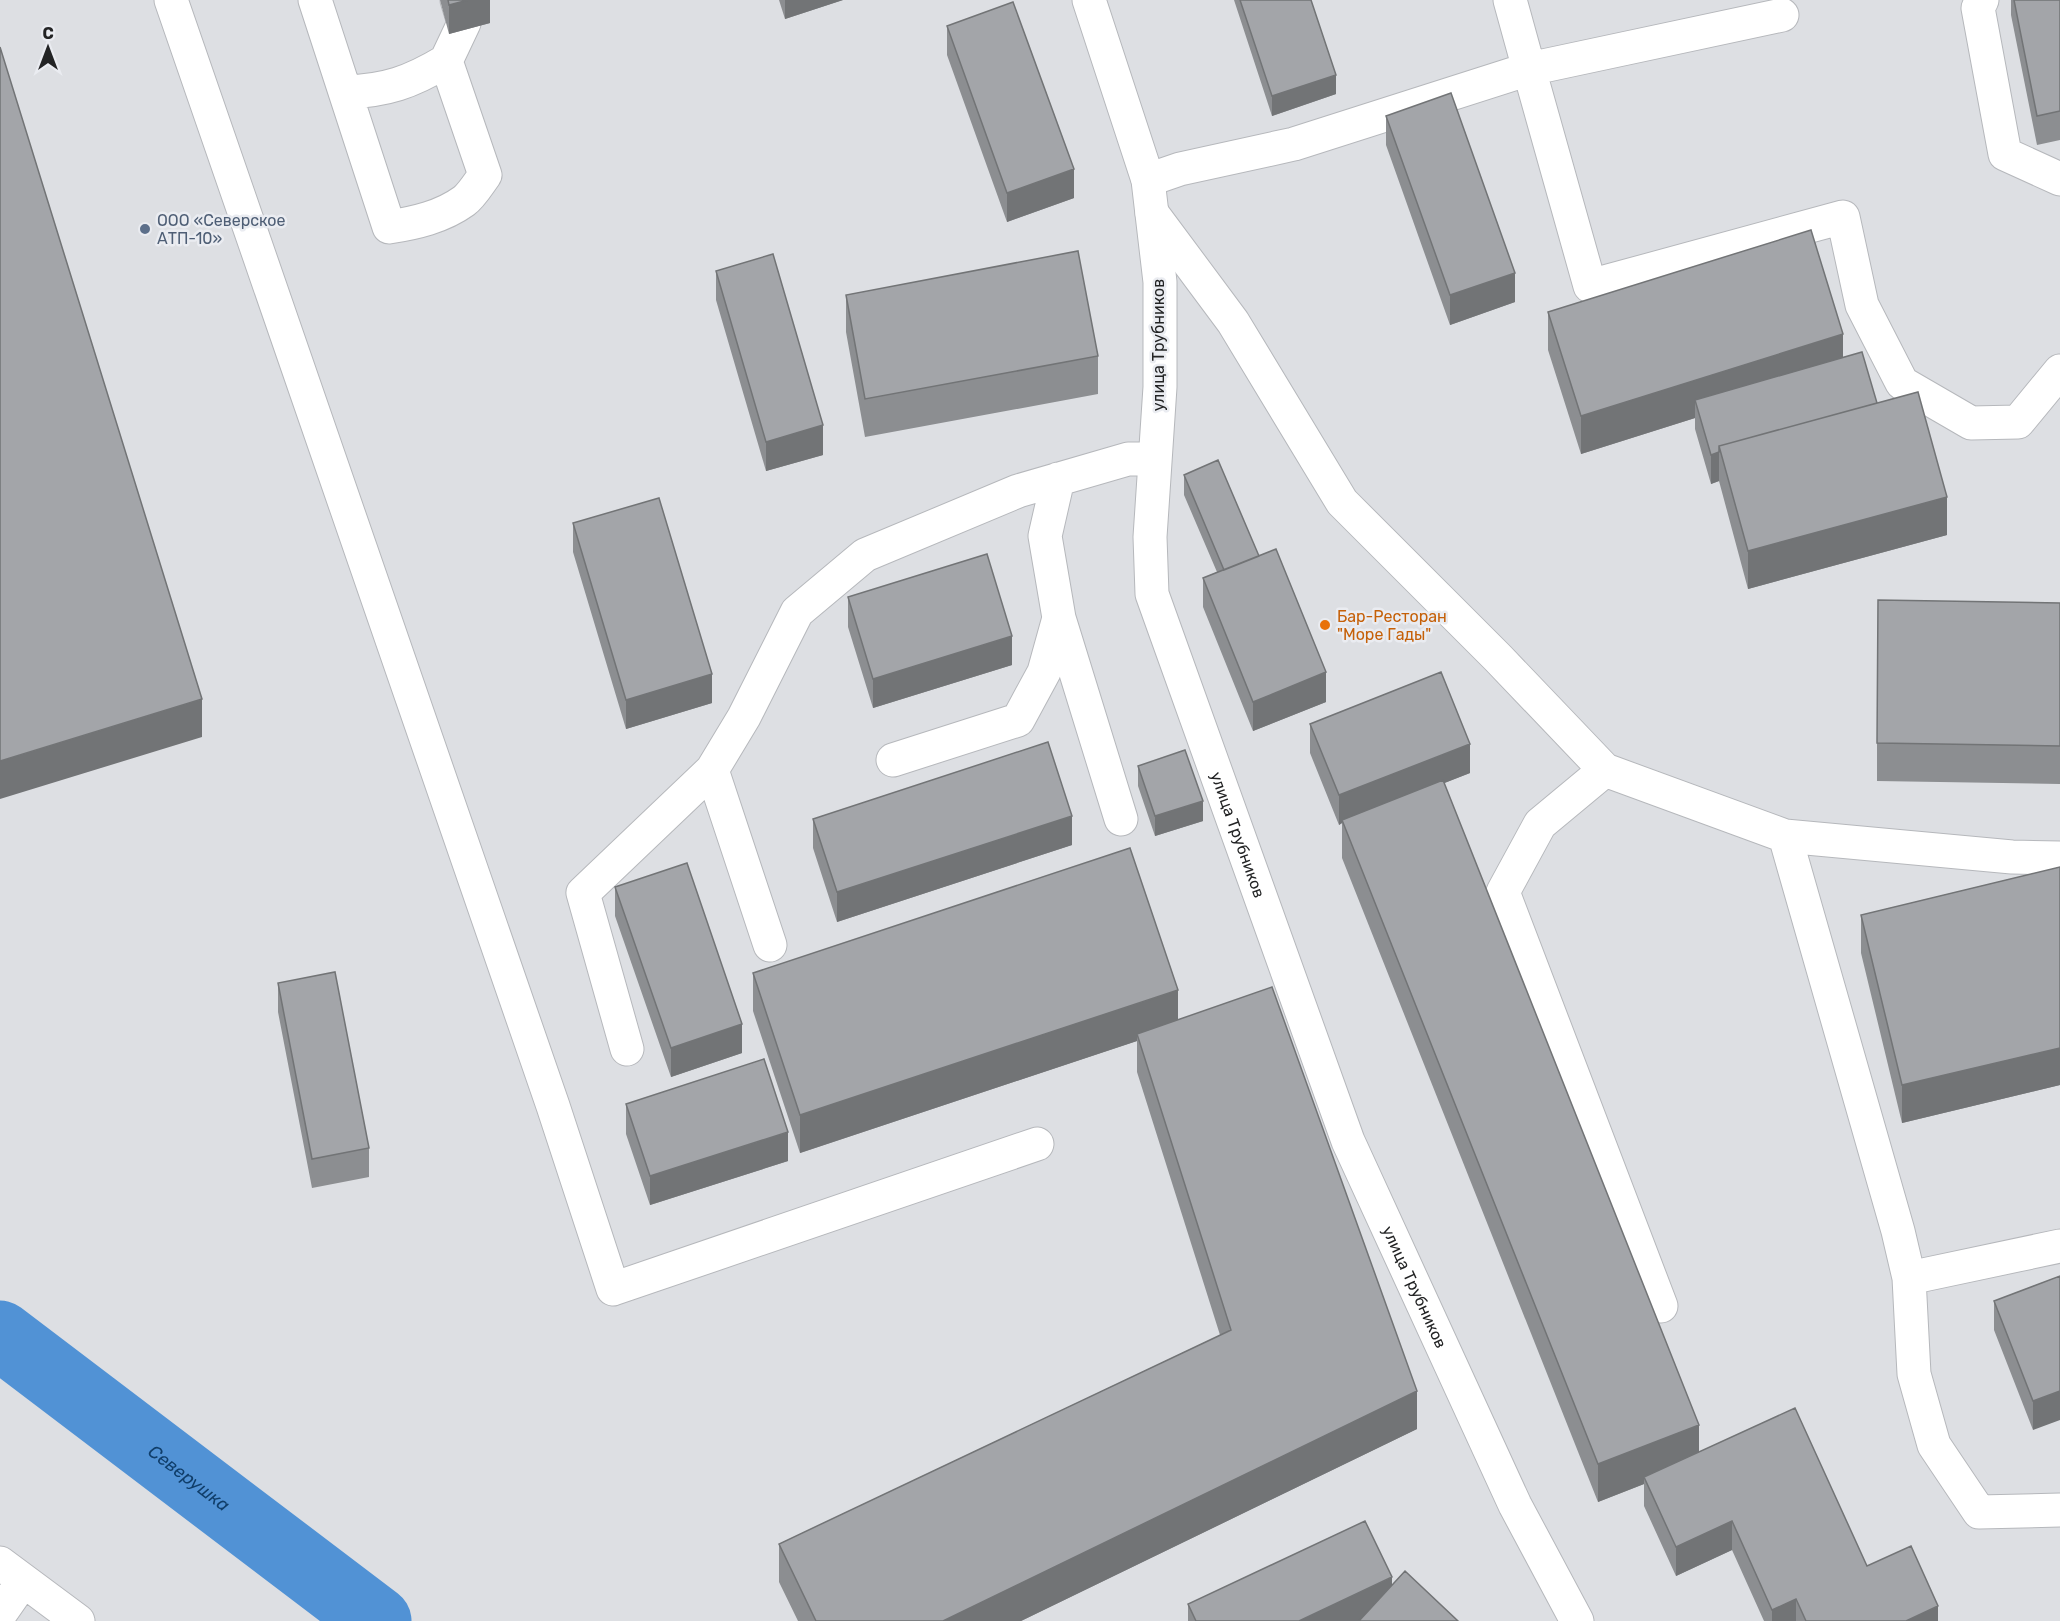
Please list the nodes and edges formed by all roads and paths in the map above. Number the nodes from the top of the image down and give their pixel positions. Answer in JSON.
{"nodes":[{"id":1,"x":171,"y":0,"type":"edge"},
{"id":2,"x":315,"y":0,"type":"edge"},
{"id":3,"x":458,"y":0,"type":"edge"},
{"id":4,"x":1089,"y":0,"type":"edge"},
{"id":5,"x":1510,"y":0,"type":"edge"},
{"id":6,"x":1982,"y":0,"type":"edge"},
{"id":7,"x":1782,"y":15,"type":"dead end"},
{"id":8,"x":446,"y":61,"type":"junction"},
{"id":9,"x":1528,"y":69,"type":"junction"},
{"id":10,"x":345,"y":92,"type":"junction"},
{"id":11,"x":2060,"y":179,"type":"edge"},
{"id":12,"x":1148,"y":180,"type":"junction"},
{"id":13,"x":1152,"y":213,"type":"junction"},
{"id":14,"x":2060,"y":371,"type":"edge"},
{"id":15,"x":1154,"y":459,"type":"junction"},
{"id":16,"x":1058,"y":479,"type":"junction"},
{"id":17,"x":1059,"y":618,"type":"junction"},
{"id":18,"x":893,"y":760,"type":"dead end"},
{"id":19,"x":712,"y":770,"type":"junction"},
{"id":20,"x":1605,"y":770,"type":"junction"},
{"id":21,"x":1121,"y":819,"type":"dead end"},
{"id":22,"x":1785,"y":836,"type":"junction"},
{"id":23,"x":2060,"y":858,"type":"edge"},
{"id":24,"x":770,"y":945,"type":"dead end"},
{"id":25,"x":627,"y":1049,"type":"dead end"},
{"id":26,"x":1037,"y":1144,"type":"dead end"},
{"id":27,"x":2060,"y":1245,"type":"edge"},
{"id":28,"x":1909,"y":1278,"type":"junction"},
{"id":29,"x":1661,"y":1306,"type":"dead end"},
{"id":30,"x":2060,"y":1510,"type":"edge"},
{"id":31,"x":12,"y":1572,"type":"edge"},
{"id":32,"x":0,"y":1614,"type":"edge"},
{"id":33,"x":78,"y":1621,"type":"edge"},
{"id":34,"x":1577,"y":1621,"type":"edge"}],
"edges":[{"from":1,"to":26,"type":"main road"},
{"from":2,"to":10,"type":"main road"},
{"from":3,"to":8,"type":"main road"},
{"from":4,"to":12,"type":"main road","name":"улица Трубников"},
{"from":5,"to":9,"type":"main road"},
{"from":6,"to":11,"type":"main road"},
{"from":7,"to":9,"type":"main road"},
{"from":8,"to":10,"type":"main road"},
{"from":8,"to":10,"type":"main road"},
{"from":9,"to":12,"type":"main road"},
{"from":9,"to":14,"type":"main road"},
{"from":12,"to":13,"type":"main road","name":"улица Трубников"},
{"from":13,"to":15,"type":"main road","name":"улица Трубников"},
{"from":13,"to":20,"type":"main road"},
{"from":15,"to":16,"type":"main road"},
{"from":15,"to":34,"type":"main road","name":"улица Трубников"},
{"from":16,"to":17,"type":"main road"},
{"from":16,"to":19,"type":"main road"},
{"from":17,"to":18,"type":"main road"},
{"from":17,"to":21,"type":"main road"},
{"from":19,"to":24,"type":"main road"},
{"from":19,"to":25,"type":"main road"},
{"from":20,"to":22,"type":"main road"},
{"from":20,"to":29,"type":"main road"},
{"from":22,"to":23,"type":"main road"},
{"from":22,"to":28,"type":"main road"},
{"from":27,"to":28,"type":"main road"},
{"from":28,"to":30,"type":"main road"},
{"from":31,"to":32,"type":"main road"},
{"from":31,"to":33,"type":"main road"}]}
